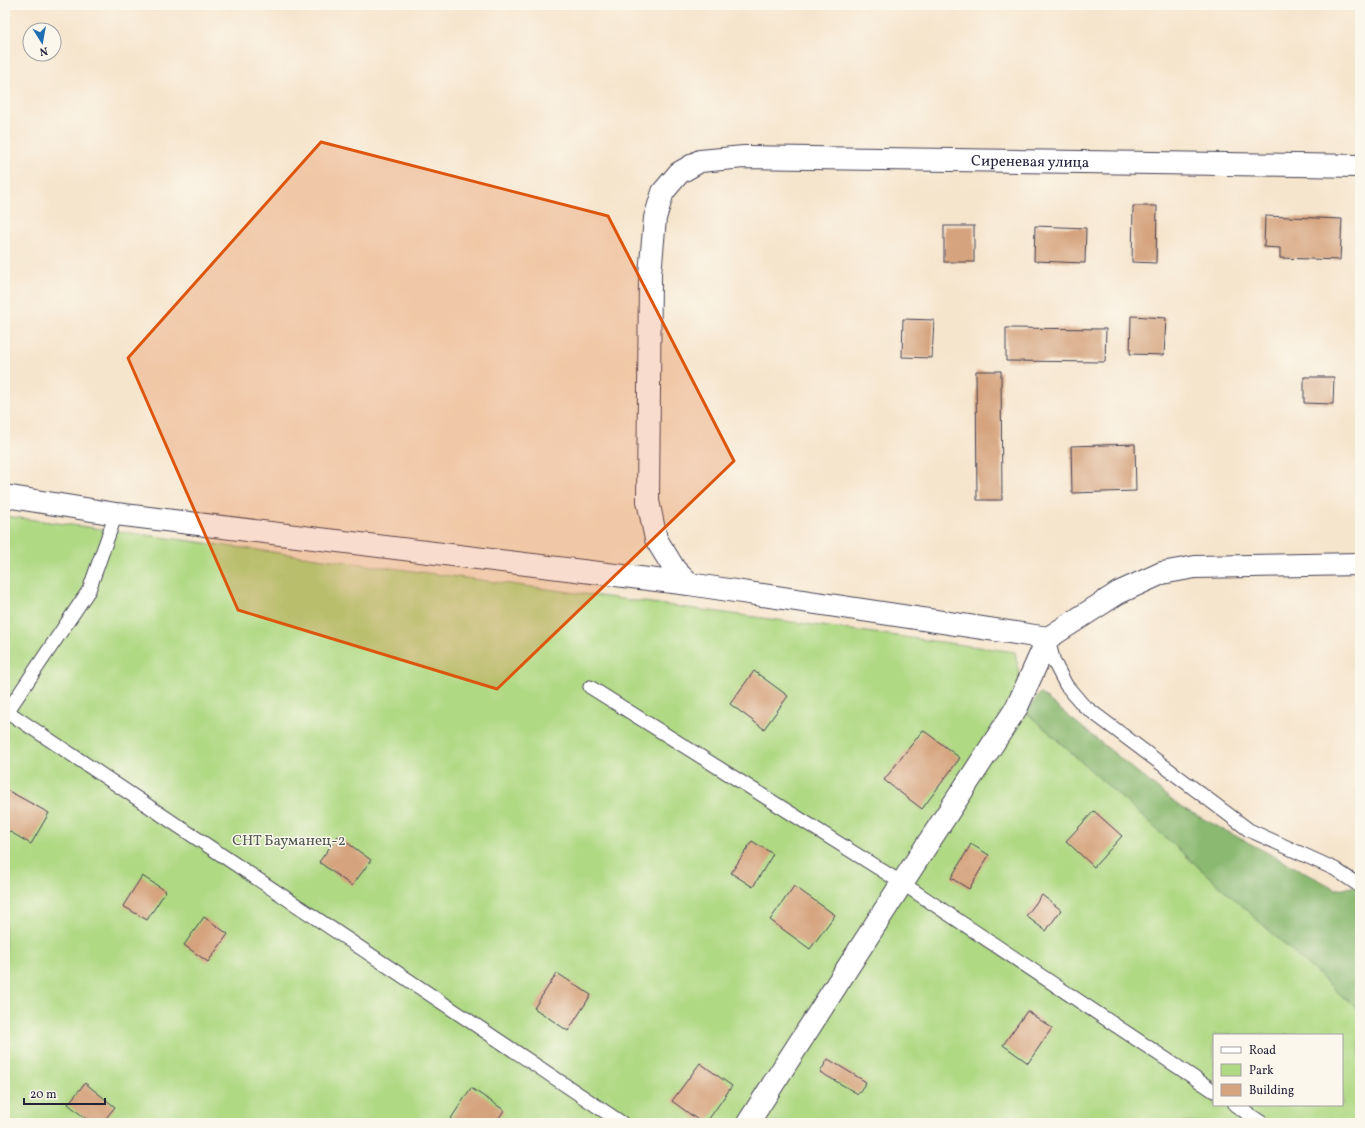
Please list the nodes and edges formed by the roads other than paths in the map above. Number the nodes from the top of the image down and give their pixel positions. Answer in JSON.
{"nodes":[{"id":1,"x":1360,"y":166,"type":"edge"},
{"id":2,"x":5,"y":496,"type":"edge"},
{"id":3,"x":116,"y":514,"type":"junction"},
{"id":4,"x":1360,"y":564,"type":"edge"},
{"id":5,"x":689,"y":584,"type":"junction"},
{"id":6,"x":1048,"y":638,"type":"junction"},
{"id":7,"x":590,"y":687,"type":"dead end"},
{"id":8,"x":6,"y":712,"type":"edge"},
{"id":9,"x":902,"y":883,"type":"junction"},
{"id":10,"x":1360,"y":886,"type":"edge"},
{"id":11,"x":1213,"y":1090,"type":"edge"},
{"id":12,"x":1236,"y":1106,"type":"edge"},
{"id":13,"x":622,"y":1123,"type":"edge"},
{"id":14,"x":748,"y":1123,"type":"edge"},
{"id":15,"x":1262,"y":1123,"type":"edge"}],
"edges":[{"from":1,"to":5,"type":"street","name":"Сиреневая улица"},
{"from":2,"to":3,"type":"street"},
{"from":3,"to":5,"type":"street"},
{"from":3,"to":8,"type":"lane"},
{"from":4,"to":6,"type":"street"},
{"from":5,"to":6,"type":"street"},
{"from":6,"to":9,"type":"street"},
{"from":6,"to":10,"type":"lane"},
{"from":7,"to":9,"type":"lane"},
{"from":8,"to":13,"type":"lane"},
{"from":9,"to":11,"type":"lane"},
{"from":9,"to":14,"type":"street"},
{"from":12,"to":15,"type":"lane"}]}
